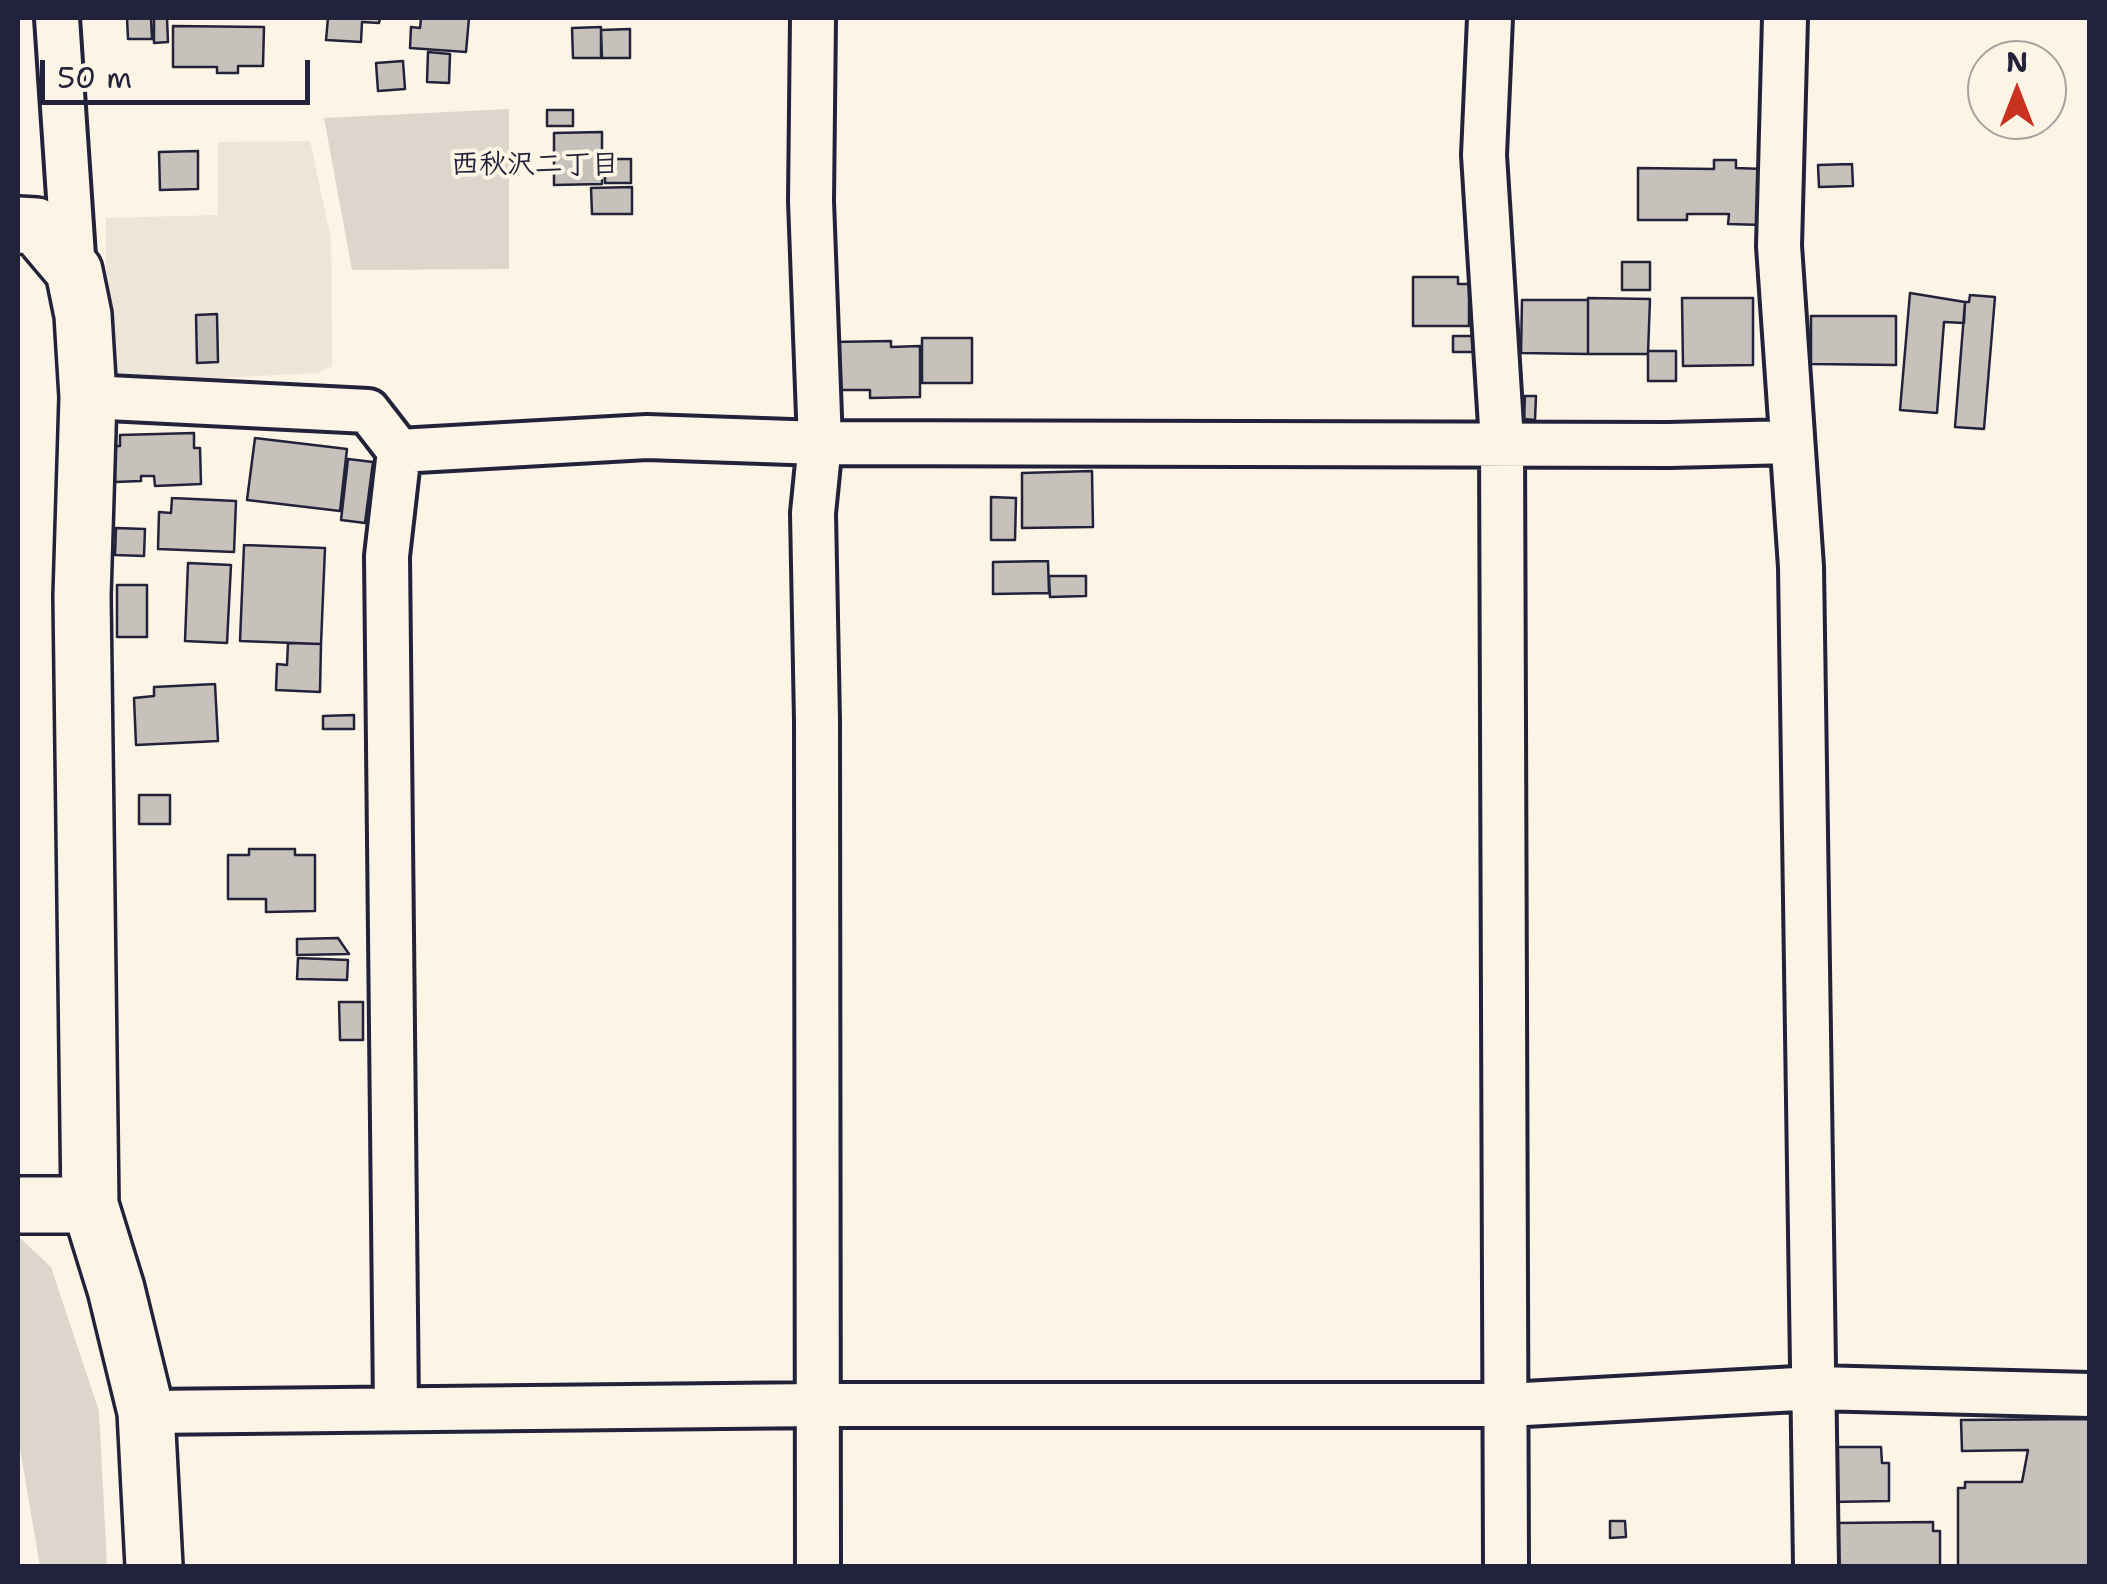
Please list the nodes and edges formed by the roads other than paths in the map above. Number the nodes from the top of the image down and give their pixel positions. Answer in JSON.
{"nodes":[{"id":1,"x":58,"y":18,"type":"edge"},
{"id":2,"x":814,"y":18,"type":"edge"},
{"id":3,"x":1490,"y":18,"type":"edge"},
{"id":4,"x":1784,"y":18,"type":"edge"},
{"id":5,"x":18,"y":225,"type":"edge"},
{"id":6,"x":74,"y":271,"type":"junction"},
{"id":7,"x":88,"y":397,"type":"junction"},
{"id":8,"x":1502,"y":442,"type":"junction"},
{"id":9,"x":1792,"y":442,"type":"junction"},
{"id":10,"x":820,"y":443,"type":"junction"},
{"id":11,"x":399,"y":450,"type":"junction"},
{"id":12,"x":18,"y":1205,"type":"edge"},
{"id":13,"x":90,"y":1205,"type":"junction"},
{"id":14,"x":1814,"y":1388,"type":"junction"},
{"id":15,"x":2090,"y":1395,"type":"edge"},
{"id":16,"x":1506,"y":1405,"type":"junction"},
{"id":17,"x":820,"y":1406,"type":"junction"},
{"id":18,"x":396,"y":1408,"type":"junction"},
{"id":19,"x":146,"y":1412,"type":"junction"},
{"id":20,"x":154,"y":1566,"type":"edge"},
{"id":21,"x":818,"y":1566,"type":"edge"},
{"id":22,"x":1506,"y":1566,"type":"edge"},
{"id":23,"x":1816,"y":1566,"type":"edge"}],
"edges":[{"from":1,"to":6,"type":"street"},
{"from":2,"to":10,"type":"street"},
{"from":3,"to":8,"type":"street"},
{"from":4,"to":9,"type":"street"},
{"from":5,"to":6,"type":"street"},
{"from":6,"to":7,"type":"street"},
{"from":7,"to":11,"type":"street"},
{"from":7,"to":13,"type":"street"},
{"from":8,"to":9,"type":"street"},
{"from":8,"to":10,"type":"street"},
{"from":8,"to":16,"type":"street"},
{"from":9,"to":14,"type":"street"},
{"from":10,"to":11,"type":"street"},
{"from":10,"to":17,"type":"street"},
{"from":11,"to":18,"type":"street"},
{"from":12,"to":13,"type":"street"},
{"from":13,"to":19,"type":"street"},
{"from":14,"to":15,"type":"street"},
{"from":14,"to":16,"type":"street"},
{"from":14,"to":23,"type":"street"},
{"from":16,"to":17,"type":"street"},
{"from":16,"to":22,"type":"street"},
{"from":17,"to":18,"type":"street"},
{"from":17,"to":21,"type":"street"},
{"from":18,"to":19,"type":"street"},
{"from":19,"to":20,"type":"street"}]}
